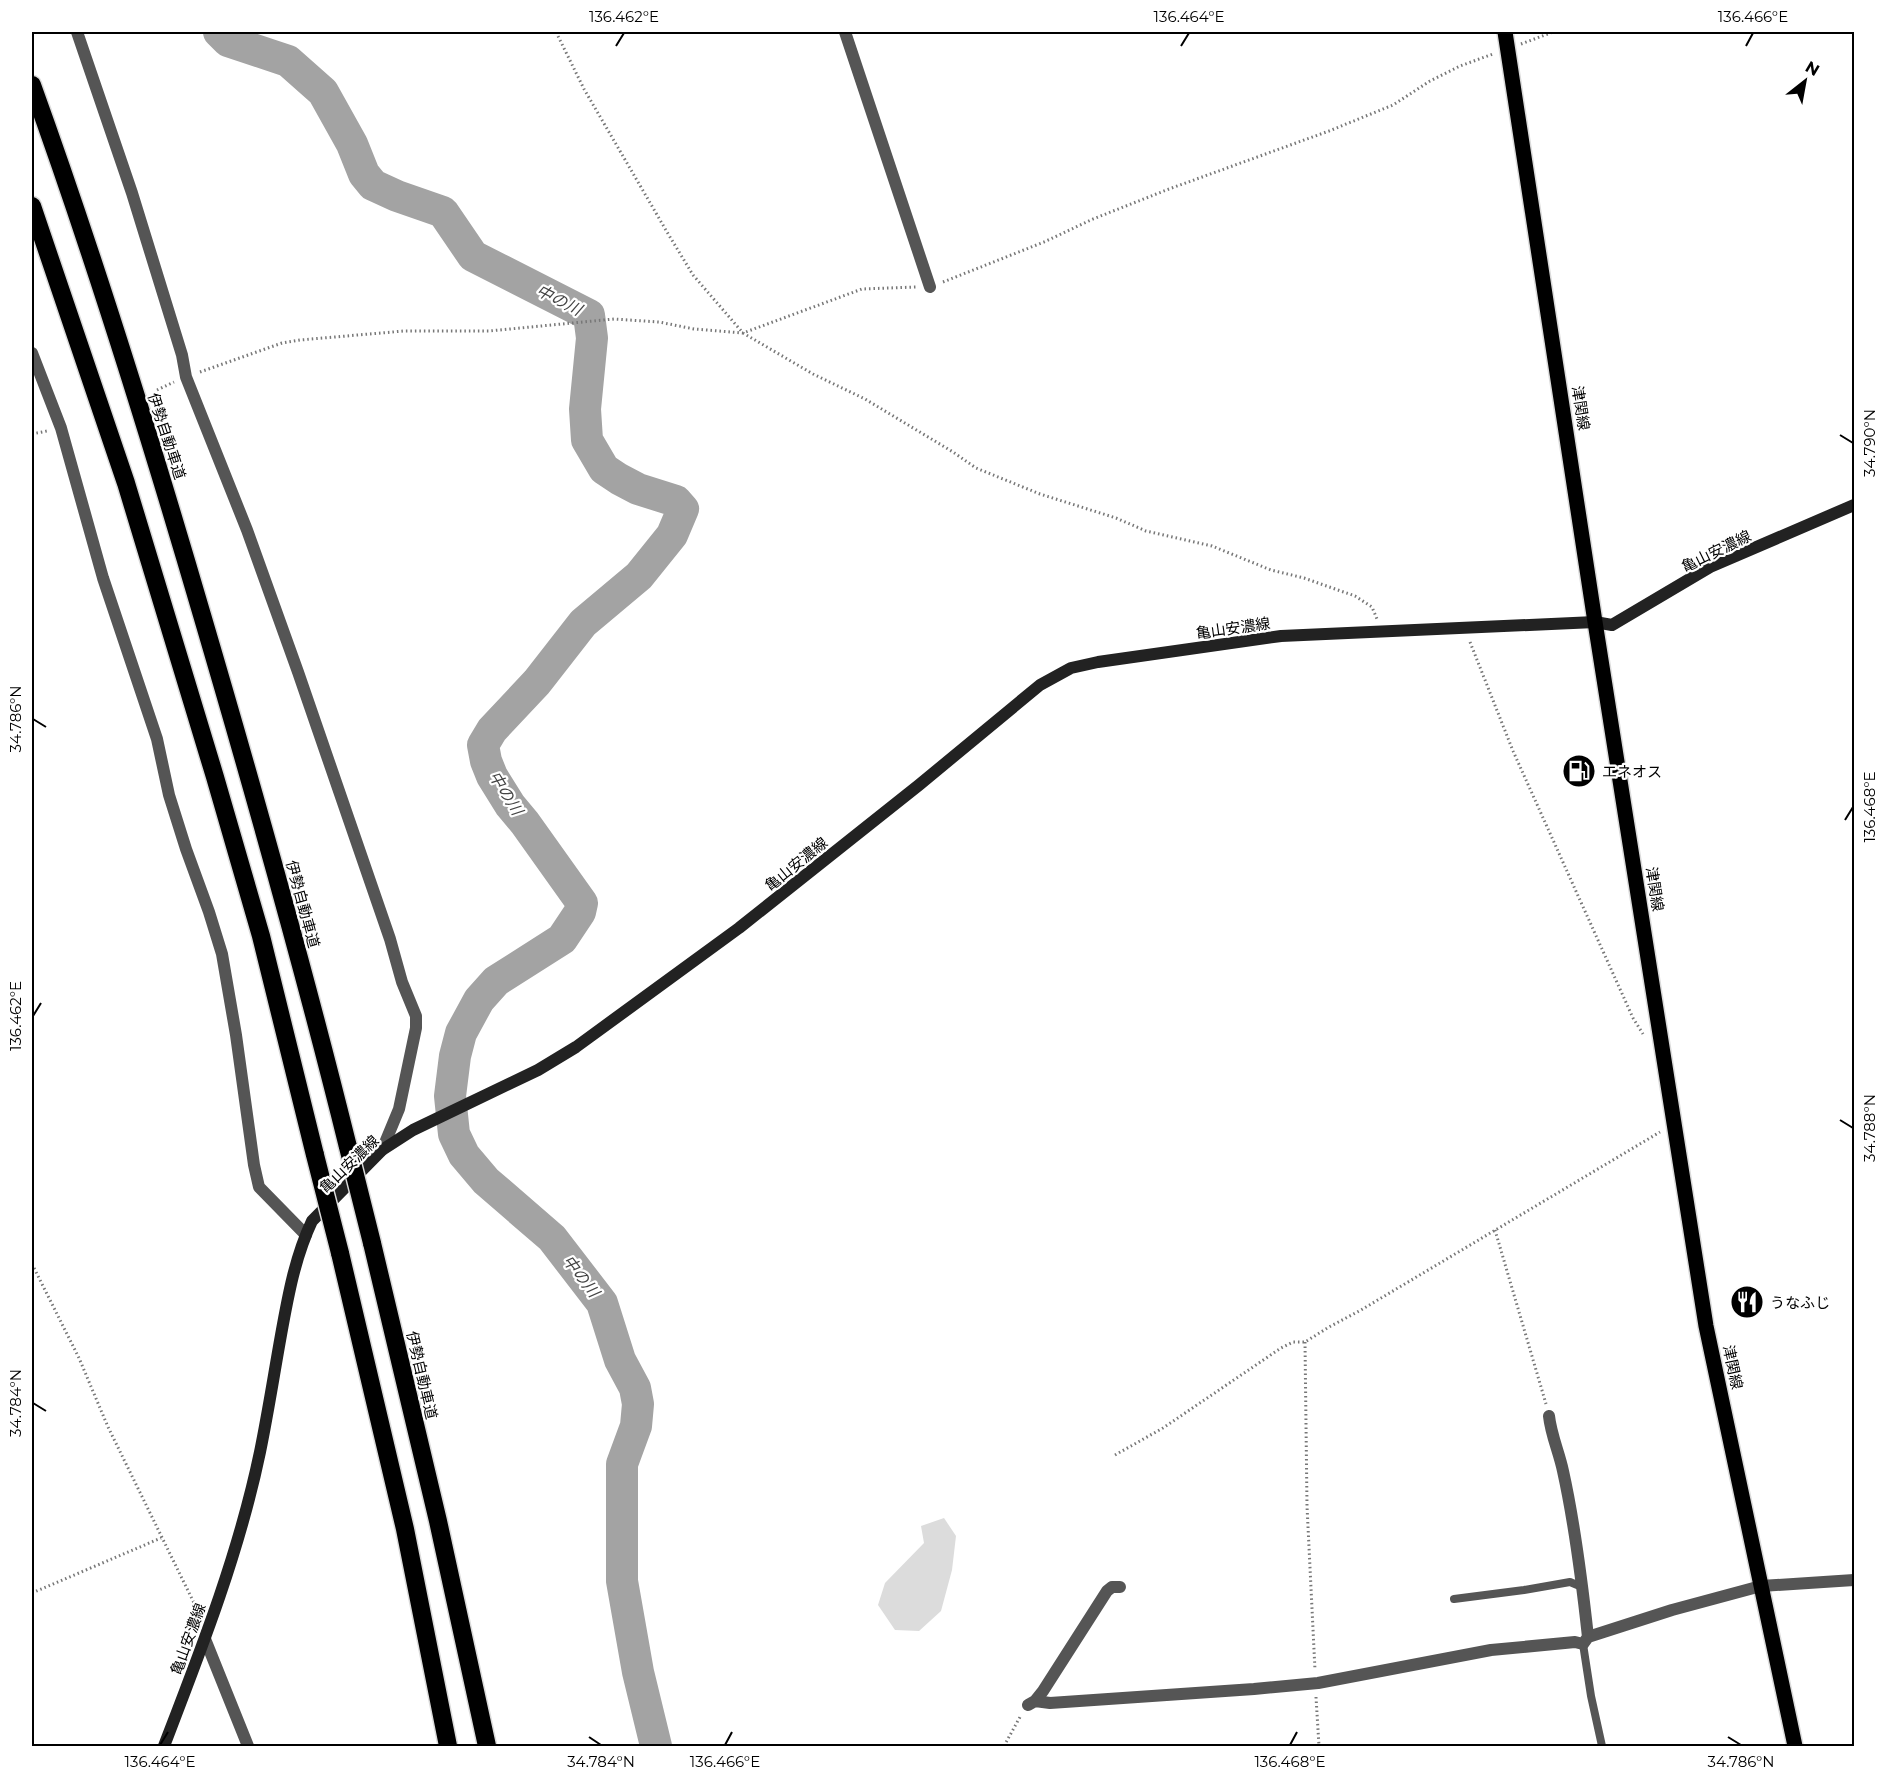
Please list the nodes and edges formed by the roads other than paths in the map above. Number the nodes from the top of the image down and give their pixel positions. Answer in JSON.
{"nodes":[{"id":1,"x":77,"y":32,"type":"edge"},
{"id":2,"x":845,"y":32,"type":"edge"},
{"id":3,"x":1505,"y":32,"type":"edge"},
{"id":4,"x":32,"y":85,"type":"edge"},
{"id":5,"x":32,"y":206,"type":"edge"},
{"id":6,"x":930,"y":287,"type":"road end"},
{"id":7,"x":32,"y":353,"type":"edge"},
{"id":8,"x":1854,"y":505,"type":"edge"},
{"id":9,"x":1595,"y":622,"type":"junction"},
{"id":10,"x":382,"y":1150,"type":"junction"},
{"id":11,"x":306,"y":1235,"type":"junction"},
{"id":12,"x":1549,"y":1416,"type":"road end"},
{"id":13,"x":1854,"y":1580,"type":"edge"},
{"id":14,"x":1761,"y":1586,"type":"junction"},
{"id":15,"x":1119,"y":1587,"type":"dead end"},
{"id":16,"x":1582,"y":1587,"type":"junction"},
{"id":17,"x":1454,"y":1599,"type":"dead end"},
{"id":18,"x":205,"y":1639,"type":"junction"},
{"id":19,"x":1586,"y":1641,"type":"junction"},
{"id":20,"x":164,"y":1746,"type":"edge"},
{"id":21,"x":248,"y":1746,"type":"edge"},
{"id":22,"x":448,"y":1746,"type":"edge"},
{"id":23,"x":487,"y":1746,"type":"edge"},
{"id":24,"x":1602,"y":1746,"type":"edge"},
{"id":25,"x":1796,"y":1746,"type":"edge"}],
"edges":[{"from":1,"to":10,"type":"street"},
{"from":2,"to":6,"type":"street"},
{"from":3,"to":9,"type":"main road","name":"津関線"},
{"from":4,"to":23,"type":"highway","name":"伊勢自動車道","bridge":true},
{"from":5,"to":22,"type":"highway","bridge":true},
{"from":7,"to":11,"type":"street"},
{"from":8,"to":9,"type":"main road","name":"亀山安濃線"},
{"from":9,"to":10,"type":"main road","name":"亀山安濃線"},
{"from":9,"to":14,"type":"main road","name":"津関線"},
{"from":10,"to":11,"type":"main road","name":"亀山安濃線"},
{"from":11,"to":18,"type":"main road","name":"亀山安濃線"},
{"from":12,"to":16,"type":"street"},
{"from":13,"to":14,"type":"street"},
{"from":14,"to":19,"type":"street"},
{"from":14,"to":25,"type":"main road","name":"津関線"},
{"from":15,"to":19,"type":"street"},
{"from":16,"to":17,"type":"lane"},
{"from":16,"to":19,"type":"street"},
{"from":18,"to":20,"type":"main road","name":"亀山安濃線"},
{"from":18,"to":21,"type":"street"},
{"from":19,"to":24,"type":"lane"}]}
